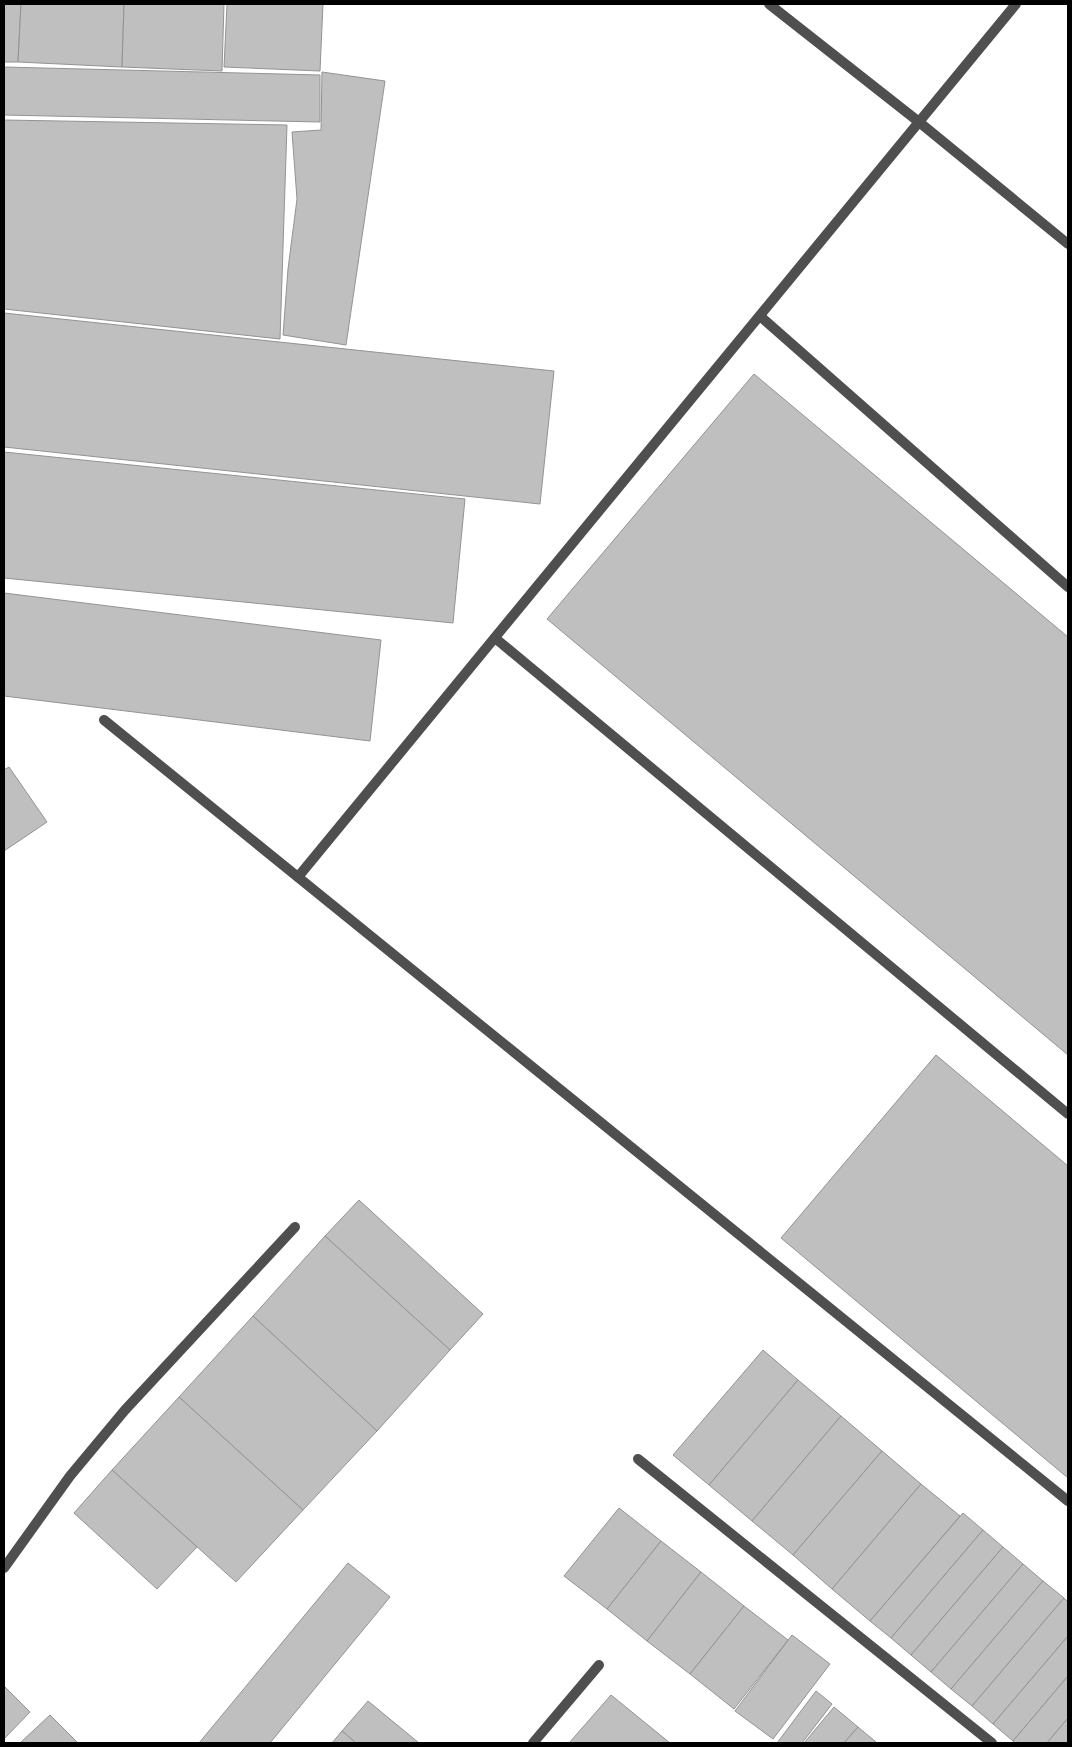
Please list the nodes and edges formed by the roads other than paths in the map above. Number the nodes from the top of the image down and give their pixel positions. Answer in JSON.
{"nodes":[{"id":1,"x":769,"y":4,"type":"edge"},
{"id":2,"x":1016,"y":4,"type":"edge"},
{"id":3,"x":919,"y":122,"type":"junction"},
{"id":4,"x":1068,"y":244,"type":"edge"},
{"id":5,"x":760,"y":316,"type":"junction"},
{"id":6,"x":1068,"y":587,"type":"edge"},
{"id":7,"x":495,"y":638,"type":"junction"},
{"id":8,"x":104,"y":720,"type":"dead end"},
{"id":9,"x":298,"y":877,"type":"junction"},
{"id":10,"x":1068,"y":1114,"type":"edge"},
{"id":11,"x":294,"y":1227,"type":"dead end"},
{"id":12,"x":638,"y":1459,"type":"dead end"},
{"id":13,"x":1068,"y":1501,"type":"edge"},
{"id":14,"x":4,"y":1568,"type":"edge"},
{"id":15,"x":599,"y":1665,"type":"dead end"},
{"id":16,"x":533,"y":1743,"type":"edge"},
{"id":17,"x":992,"y":1743,"type":"edge"}],
"edges":[{"from":1,"to":3,"type":"lane"},
{"from":2,"to":3,"type":"lane"},
{"from":3,"to":4,"type":"lane"},
{"from":3,"to":5,"type":"lane"},
{"from":5,"to":6,"type":"lane"},
{"from":5,"to":7,"type":"lane"},
{"from":7,"to":9,"type":"lane"},
{"from":7,"to":10,"type":"lane"},
{"from":8,"to":9,"type":"lane"},
{"from":9,"to":13,"type":"lane"},
{"from":11,"to":14,"type":"lane"},
{"from":12,"to":17,"type":"lane"},
{"from":15,"to":16,"type":"lane"}]}
